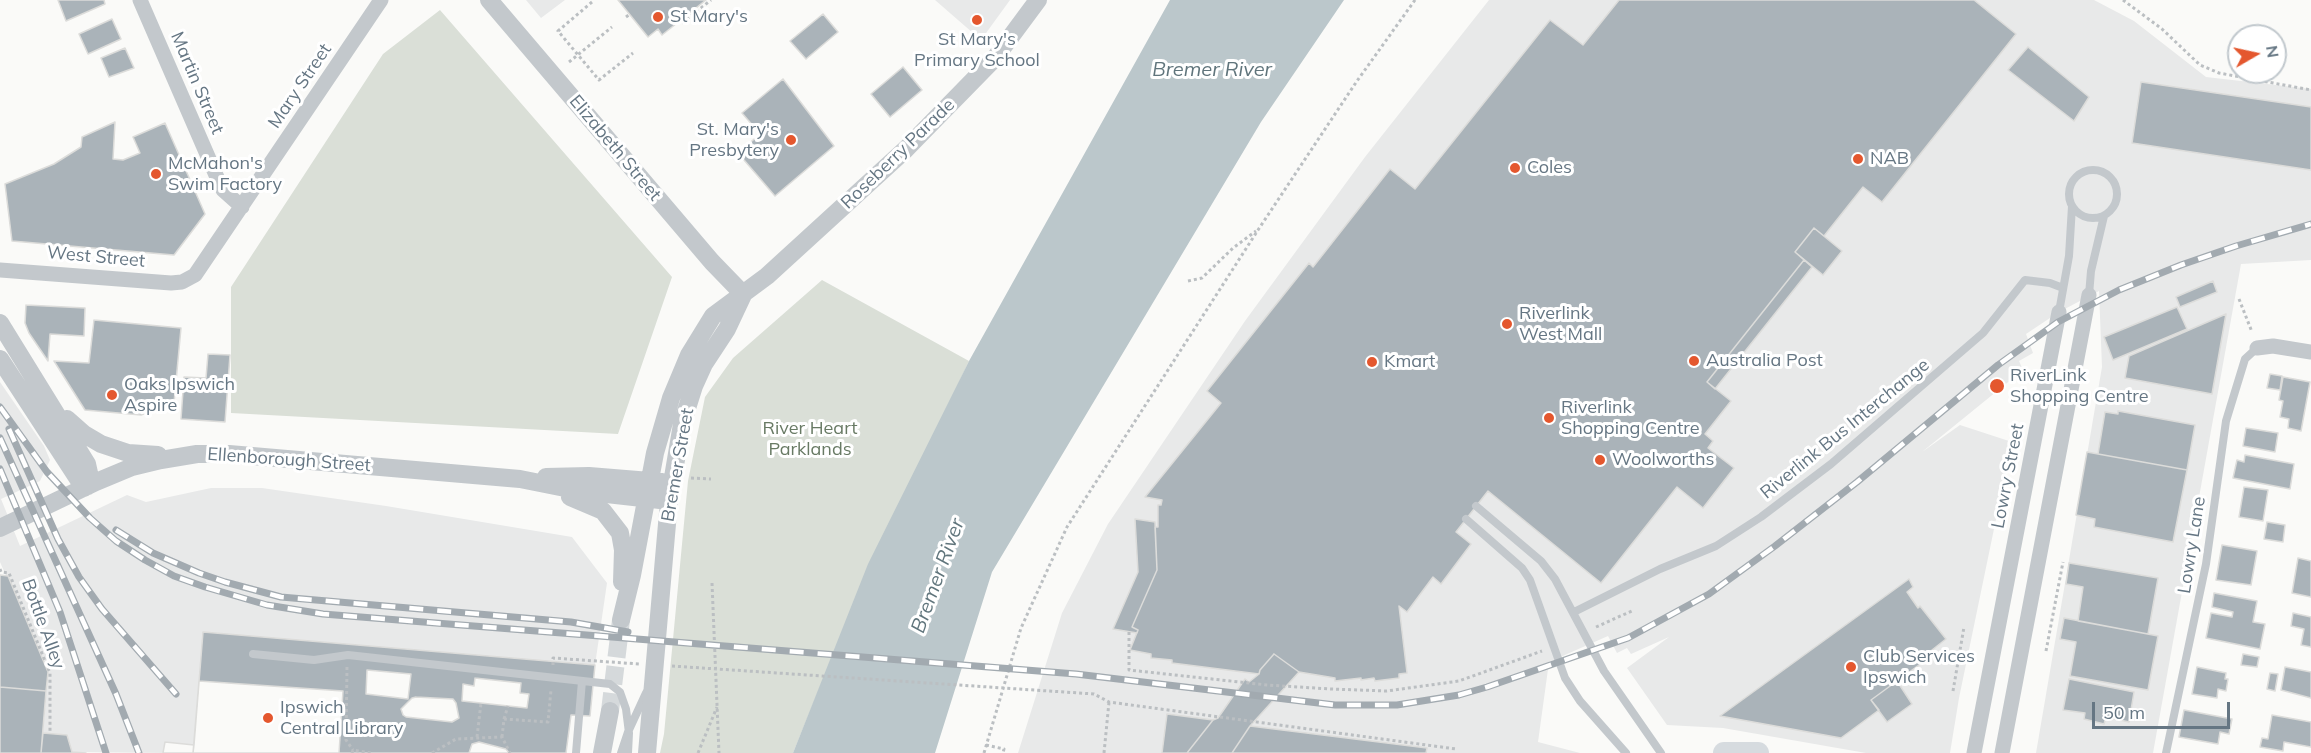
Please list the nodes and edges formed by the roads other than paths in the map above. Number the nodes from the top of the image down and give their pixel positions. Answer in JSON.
{"nodes":[{"id":1,"x":140,"y":0,"type":"edge"},
{"id":2,"x":381,"y":0,"type":"edge"},
{"id":3,"x":489,"y":0,"type":"edge"},
{"id":4,"x":1038,"y":0,"type":"edge"},
{"id":5,"x":2072,"y":206,"type":"junction"},
{"id":6,"x":242,"y":207,"type":"junction"},
{"id":7,"x":2104,"y":216,"type":"junction"},
{"id":8,"x":0,"y":270,"type":"edge"},
{"id":9,"x":188,"y":279,"type":"joint"},
{"id":10,"x":2063,"y":288,"type":"junction"},
{"id":11,"x":743,"y":294,"type":"junction"},
{"id":12,"x":2089,"y":295,"type":"joint"},
{"id":13,"x":2059,"y":312,"type":"joint"},
{"id":14,"x":0,"y":323,"type":"edge"},
{"id":15,"x":2257,"y":348,"type":"joint"},
{"id":16,"x":2311,"y":352,"type":"edge"},
{"id":17,"x":0,"y":359,"type":"edge"},
{"id":18,"x":51,"y":403,"type":"junction"},
{"id":19,"x":180,"y":456,"type":"junction"},
{"id":20,"x":520,"y":479,"type":"junction"},
{"id":21,"x":650,"y":480,"type":"junction"},
{"id":22,"x":678,"y":480,"type":"junction"},
{"id":23,"x":86,"y":481,"type":"junction"},
{"id":24,"x":647,"y":499,"type":"junction"},
{"id":25,"x":669,"y":501,"type":"junction"},
{"id":26,"x":1476,"y":506,"type":"dead end"},
{"id":27,"x":1466,"y":519,"type":"dead end"},
{"id":28,"x":0,"y":528,"type":"edge"},
{"id":29,"x":1574,"y":612,"type":"junction"},
{"id":30,"x":621,"y":617,"type":"joint"},
{"id":31,"x":253,"y":654,"type":"dead end"},
{"id":32,"x":658,"y":667,"type":"junction"},
{"id":33,"x":578,"y":681,"type":"junction"},
{"id":34,"x":610,"y":711,"type":"tunnel mouth"},
{"id":35,"x":576,"y":753,"type":"edge"},
{"id":36,"x":602,"y":753,"type":"edge"},
{"id":37,"x":621,"y":753,"type":"edge"},
{"id":38,"x":628,"y":753,"type":"edge"},
{"id":39,"x":647,"y":753,"type":"edge"},
{"id":40,"x":1626,"y":753,"type":"edge"},
{"id":41,"x":1661,"y":753,"type":"edge"},
{"id":42,"x":1724,"y":753,"type":"edge"},
{"id":43,"x":1758,"y":753,"type":"edge"},
{"id":44,"x":1974,"y":753,"type":"edge"},
{"id":45,"x":2002,"y":753,"type":"edge"},
{"id":46,"x":2166,"y":753,"type":"edge"}],
"edges":[{"from":1,"to":6,"type":"street","name":"Martin Street"},
{"from":2,"to":6,"type":"street","name":"Mary Street"},
{"from":3,"to":11,"type":"street","name":"Elizabeth Street"},
{"from":4,"to":11,"type":"street","name":"Roseberry Parade"},
{"from":5,"to":7,"type":"lane"},
{"from":5,"to":7,"type":"lane"},
{"from":5,"to":10,"type":"lane","name":"Lowry Street"},
{"from":6,"to":9,"type":"street","name":"Mary Street"},
{"from":7,"to":12,"type":"lane"},
{"from":8,"to":9,"type":"street","name":"West Street"},
{"from":10,"to":13,"type":"lane","name":"Lowry Street"},
{"from":10,"to":29,"type":"lane","name":"Riverlink Bus Interchange"},
{"from":11,"to":21,"type":"street","name":"Bremer Street"},
{"from":11,"to":22,"type":"street","name":"Bremer Street"},
{"from":12,"to":45,"type":"street"},
{"from":13,"to":44,"type":"street","name":"Lowry Street"},
{"from":14,"to":18,"type":"street"},
{"from":15,"to":16,"type":"street"},
{"from":15,"to":46,"type":"lane","name":"Lowry Lane"},
{"from":17,"to":23,"type":"street"},
{"from":18,"to":19,"type":"street"},
{"from":18,"to":23,"type":"street"},
{"from":19,"to":20,"type":"street","name":"Ellenborough Street"},
{"from":19,"to":23,"type":"street","name":"Ellenborough Street"},
{"from":20,"to":21,"type":"street","name":"Ellenborough Street"},
{"from":20,"to":24,"type":"street","name":"Ellenborough Street"},
{"from":20,"to":30,"type":"street","name":"Ellenborough Street"},
{"from":21,"to":22,"type":"street","name":"Ellenborough Street"},
{"from":21,"to":24,"type":"street","name":"Bremer Street"},
{"from":22,"to":25,"type":"street","name":"Bremer Street"},
{"from":23,"to":28,"type":"street","name":"Ellenborough Street"},
{"from":24,"to":25,"type":"street","name":"Ellenborough Street"},
{"from":24,"to":30,"type":"street","name":"Bremer Street"},
{"from":25,"to":32,"type":"street","name":"Bremer Street"},
{"from":26,"to":29,"type":"lane"},
{"from":27,"to":40,"type":"lane"},
{"from":29,"to":41,"type":"lane"},
{"from":31,"to":33,"type":"lane"},
{"from":32,"to":37,"type":"lane"},
{"from":32,"to":39,"type":"street","name":"Bremer Street"},
{"from":33,"to":35,"type":"lane"},
{"from":33,"to":38,"type":"lane"},
{"from":34,"to":36,"type":"street"},
{"from":42,"to":43,"type":"main road"}]}
